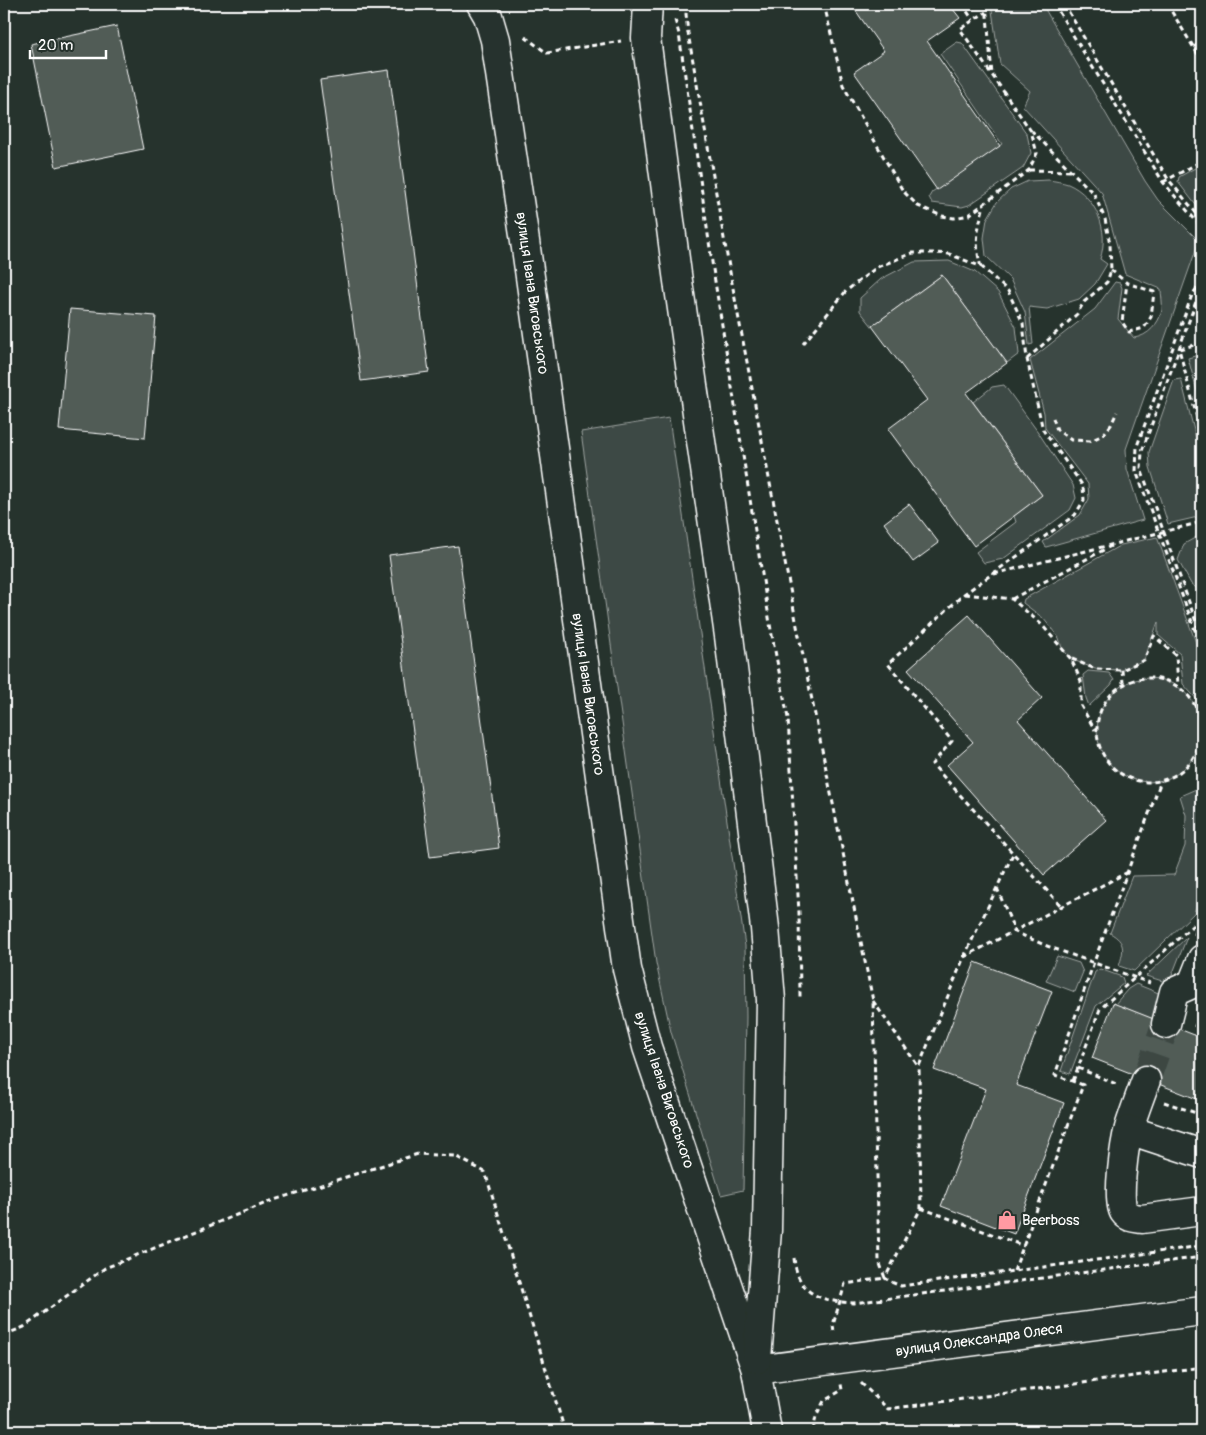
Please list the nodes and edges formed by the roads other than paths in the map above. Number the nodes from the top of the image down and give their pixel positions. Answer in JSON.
{"nodes":[{"id":1,"x":481,"y":4,"type":"edge"},
{"id":2,"x":648,"y":4,"type":"edge"},
{"id":3,"x":1202,"y":959,"type":"edge"},
{"id":4,"x":1189,"y":988,"type":"edge"},
{"id":5,"x":1166,"y":1024,"type":"tunnel mouth"},
{"id":6,"x":1146,"y":1080,"type":"tunnel mouth"},
{"id":7,"x":1128,"y":1130,"type":"junction"},
{"id":8,"x":1202,"y":1154,"type":"edge"},
{"id":9,"x":1202,"y":1212,"type":"edge"},
{"id":10,"x":1202,"y":1310,"type":"edge"},
{"id":11,"x":756,"y":1370,"type":"junction"},
{"id":12,"x":767,"y":1431,"type":"edge"}],
"edges":[{"from":1,"to":11,"type":"main road","name":"вулиця Івана Виговського"},
{"from":2,"to":11,"type":"main road","name":"вулиця Івана Виговського"},
{"from":3,"to":4,"type":"main road"},
{"from":4,"to":5,"type":"main road"},
{"from":6,"to":7,"type":"main road"},
{"from":7,"to":8,"type":"main road"},
{"from":7,"to":9,"type":"main road"},
{"from":10,"to":11,"type":"main road","name":"вулиця Олександра Олеся"},
{"from":11,"to":12,"type":"main road","name":"вулиця Івана Виговського"}]}
